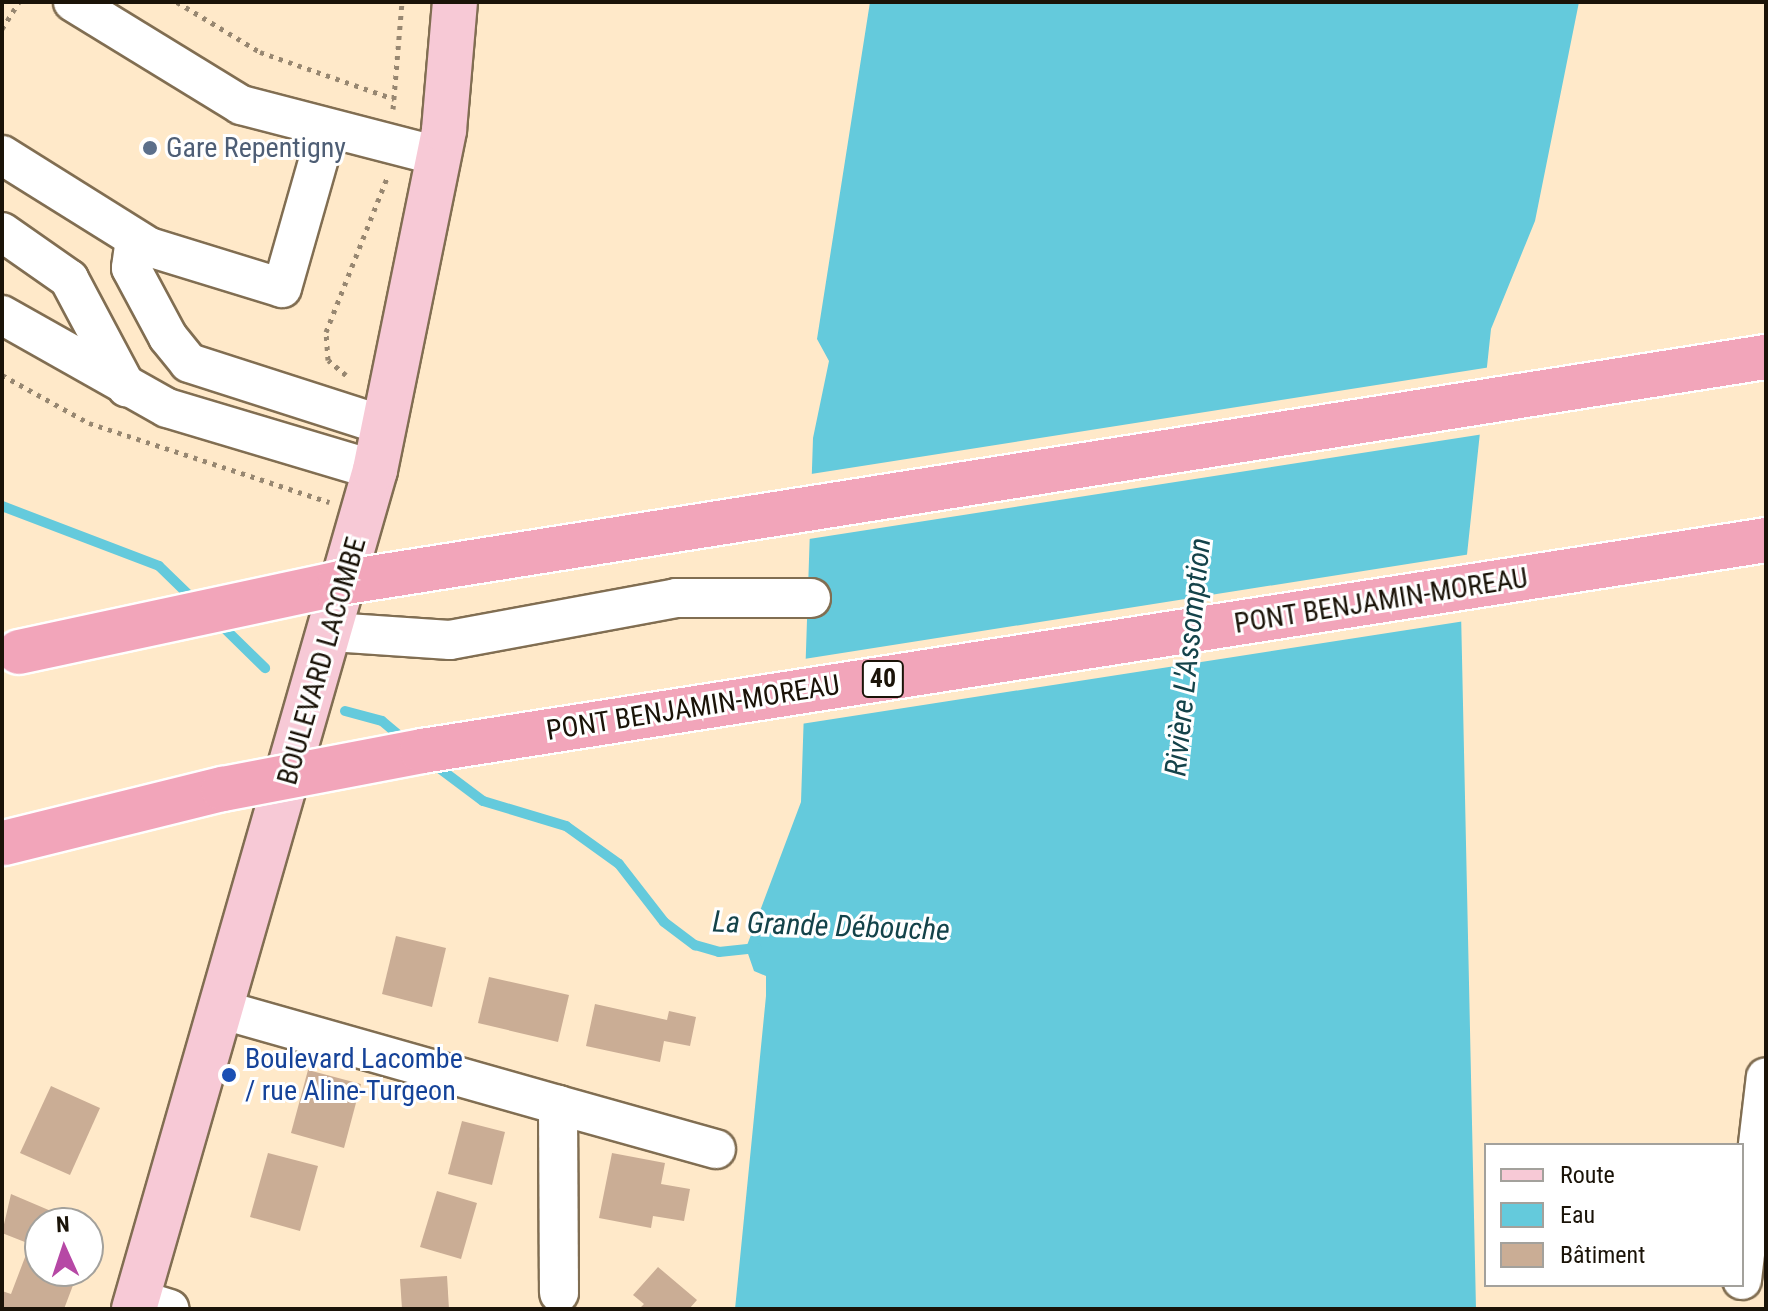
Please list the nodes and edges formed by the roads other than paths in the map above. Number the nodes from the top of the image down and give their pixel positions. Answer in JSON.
{"nodes":[{"id":1,"x":73,"y":2,"type":"edge"},
{"id":2,"x":455,"y":2,"type":"edge"},
{"id":3,"x":327,"y":130,"type":"junction"},
{"id":4,"x":2,"y":155,"type":"edge"},
{"id":5,"x":435,"y":155,"type":"junction"},
{"id":6,"x":2,"y":232,"type":"edge"},
{"id":7,"x":135,"y":239,"type":"junction"},
{"id":8,"x":74,"y":289,"type":"junction"},
{"id":9,"x":2,"y":315,"type":"edge"},
{"id":10,"x":44,"y":342,"type":"junction"},
{"id":11,"x":1766,"y":357,"type":"edge"},
{"id":12,"x":127,"y":388,"type":"junction"},
{"id":13,"x":385,"y":426,"type":"junction"},
{"id":14,"x":375,"y":470,"type":"junction"},
{"id":15,"x":1766,"y":540,"type":"edge"},
{"id":16,"x":811,"y":598,"type":"dead end"},
{"id":17,"x":332,"y":632,"type":"junction"},
{"id":18,"x":19,"y":652,"type":"dead end"},
{"id":19,"x":4,"y":843,"type":"dead end"},
{"id":20,"x":223,"y":1010,"type":"junction"},
{"id":21,"x":1766,"y":1077,"type":"edge"},
{"id":22,"x":558,"y":1105,"type":"junction"},
{"id":23,"x":716,"y":1149,"type":"dead end"},
{"id":24,"x":1744,"y":1265,"type":"edge"},
{"id":25,"x":1741,"y":1287,"type":"edge"},
{"id":26,"x":559,"y":1293,"type":"dead end"},
{"id":27,"x":147,"y":1306,"type":"edge"},
{"id":28,"x":1739,"y":1309,"type":"edge"}],
"edges":[{"from":1,"to":3,"type":"street"},
{"from":2,"to":5,"type":"main road","name":"BOULEVARD LACOMBE"},
{"from":3,"to":5,"type":"street"},
{"from":3,"to":7,"type":"street"},
{"from":4,"to":7,"type":"street"},
{"from":5,"to":13,"type":"main road","name":"BOULEVARD LACOMBE"},
{"from":6,"to":8,"type":"street"},
{"from":7,"to":13,"type":"street"},
{"from":8,"to":10,"type":"street"},
{"from":8,"to":12,"type":"street"},
{"from":9,"to":10,"type":"street"},
{"from":10,"to":12,"type":"street"},
{"from":11,"to":18,"type":"highway","bridge":true},
{"from":12,"to":14,"type":"street"},
{"from":13,"to":14,"type":"main road","name":"BOULEVARD LACOMBE"},
{"from":14,"to":17,"type":"main road","name":"BOULEVARD LACOMBE"},
{"from":15,"to":19,"type":"highway","name":"PONT BENJAMIN-MOREAU","number":"40","bridge":true},
{"from":16,"to":17,"type":"street"},
{"from":17,"to":20,"type":"main road","name":"BOULEVARD LACOMBE"},
{"from":20,"to":22,"type":"street"},
{"from":20,"to":27,"type":"main road","name":"BOULEVARD LACOMBE"},
{"from":21,"to":24,"type":"street"},
{"from":22,"to":23,"type":"street"},
{"from":22,"to":26,"type":"street"},
{"from":25,"to":28,"type":"street"}]}
